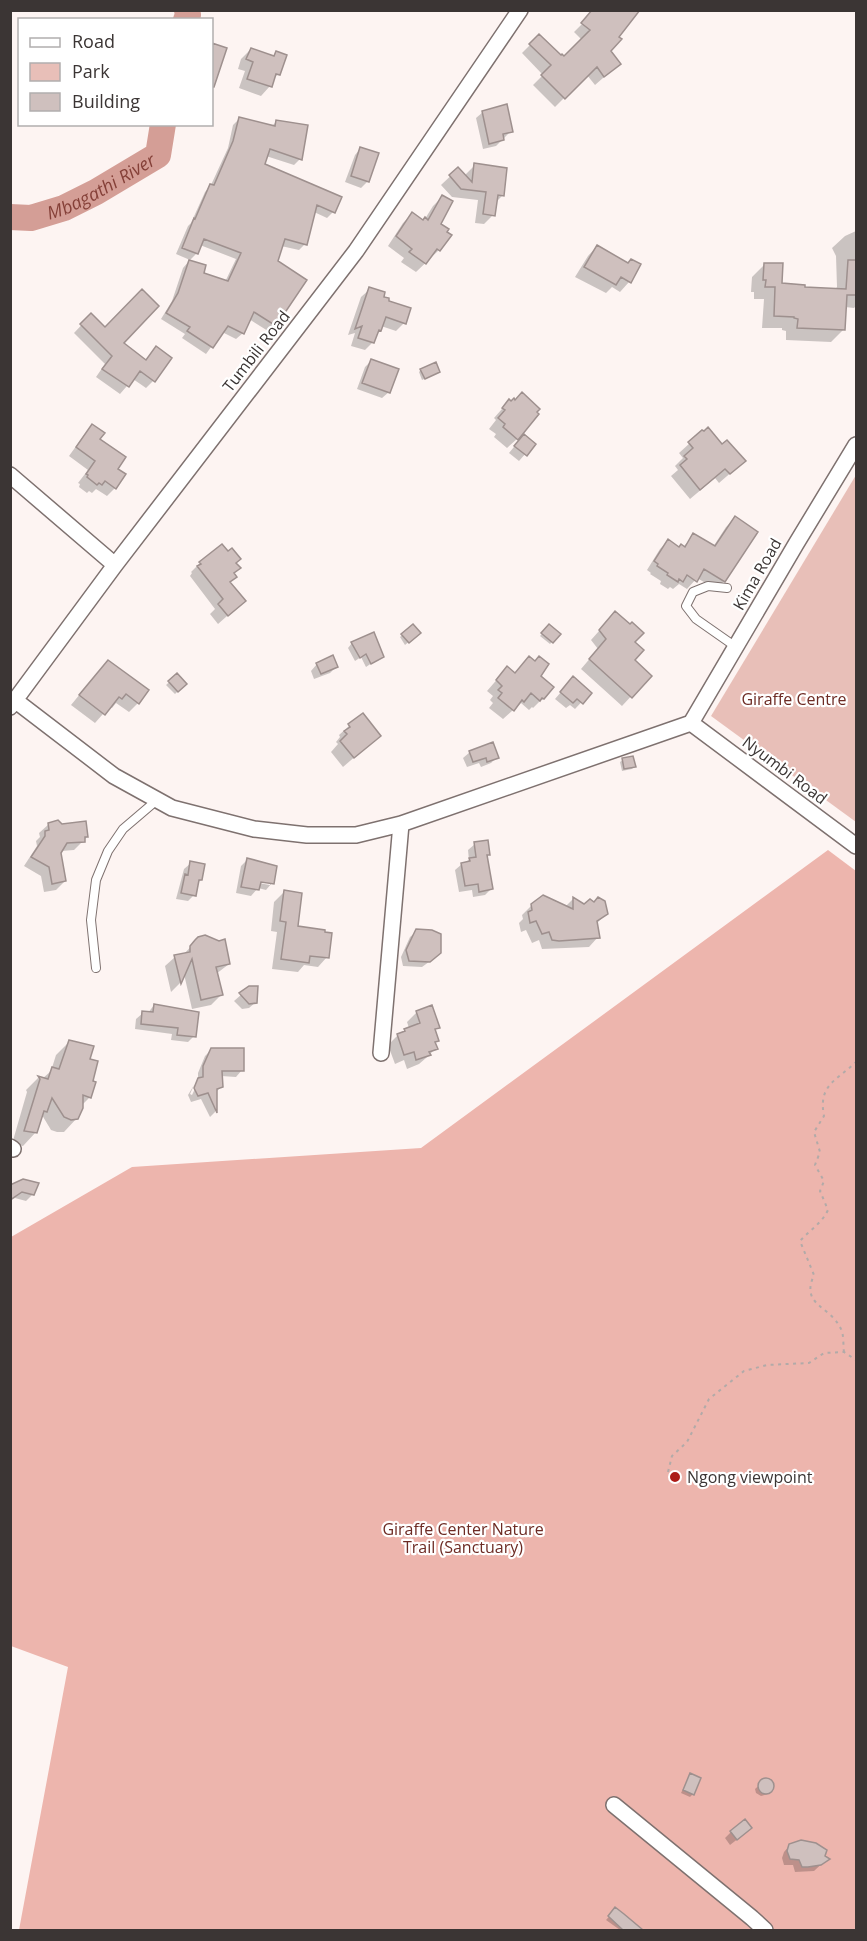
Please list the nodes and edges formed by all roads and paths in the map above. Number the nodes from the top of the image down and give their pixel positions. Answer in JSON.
{"nodes":[{"id":1,"x":520,"y":10,"type":"edge"},
{"id":2,"x":856,"y":445,"type":"edge"},
{"id":3,"x":10,"y":475,"type":"edge"},
{"id":4,"x":115,"y":565,"type":"junction"},
{"id":5,"x":727,"y":588,"type":"dead end"},
{"id":6,"x":736,"y":646,"type":"junction"},
{"id":7,"x":13,"y":704,"type":"edge"},
{"id":8,"x":691,"y":723,"type":"junction"},
{"id":9,"x":157,"y":800,"type":"junction"},
{"id":10,"x":401,"y":824,"type":"junction"},
{"id":11,"x":856,"y":846,"type":"edge"},
{"id":12,"x":96,"y":968,"type":"dead end"},
{"id":13,"x":381,"y":1053,"type":"dead end"},
{"id":14,"x":856,"y":1062,"type":"edge"},
{"id":15,"x":844,"y":1352,"type":"junction"},
{"id":16,"x":856,"y":1360,"type":"edge"},
{"id":17,"x":668,"y":1473,"type":"dead end"},
{"id":18,"x":614,"y":1805,"type":"dead end"},
{"id":19,"x":765,"y":1930,"type":"edge"}],
"edges":[{"from":1,"to":4,"type":"street","name":"Tumbili Road"},
{"from":2,"to":6,"type":"street","name":"Kima Road"},
{"from":3,"to":4,"type":"street"},
{"from":4,"to":7,"type":"street","name":"Tumbili Road"},
{"from":5,"to":6,"type":"lane"},
{"from":6,"to":8,"type":"street","name":"Kima Road"},
{"from":7,"to":9,"type":"street"},
{"from":8,"to":10,"type":"street"},
{"from":8,"to":11,"type":"street","name":"Nyumbi Road"},
{"from":9,"to":10,"type":"street"},
{"from":9,"to":12,"type":"lane"},
{"from":10,"to":13,"type":"street"},
{"from":14,"to":15,"type":"path"},
{"from":15,"to":16,"type":"path"},
{"from":15,"to":17,"type":"path"},
{"from":18,"to":19,"type":"street"}]}
